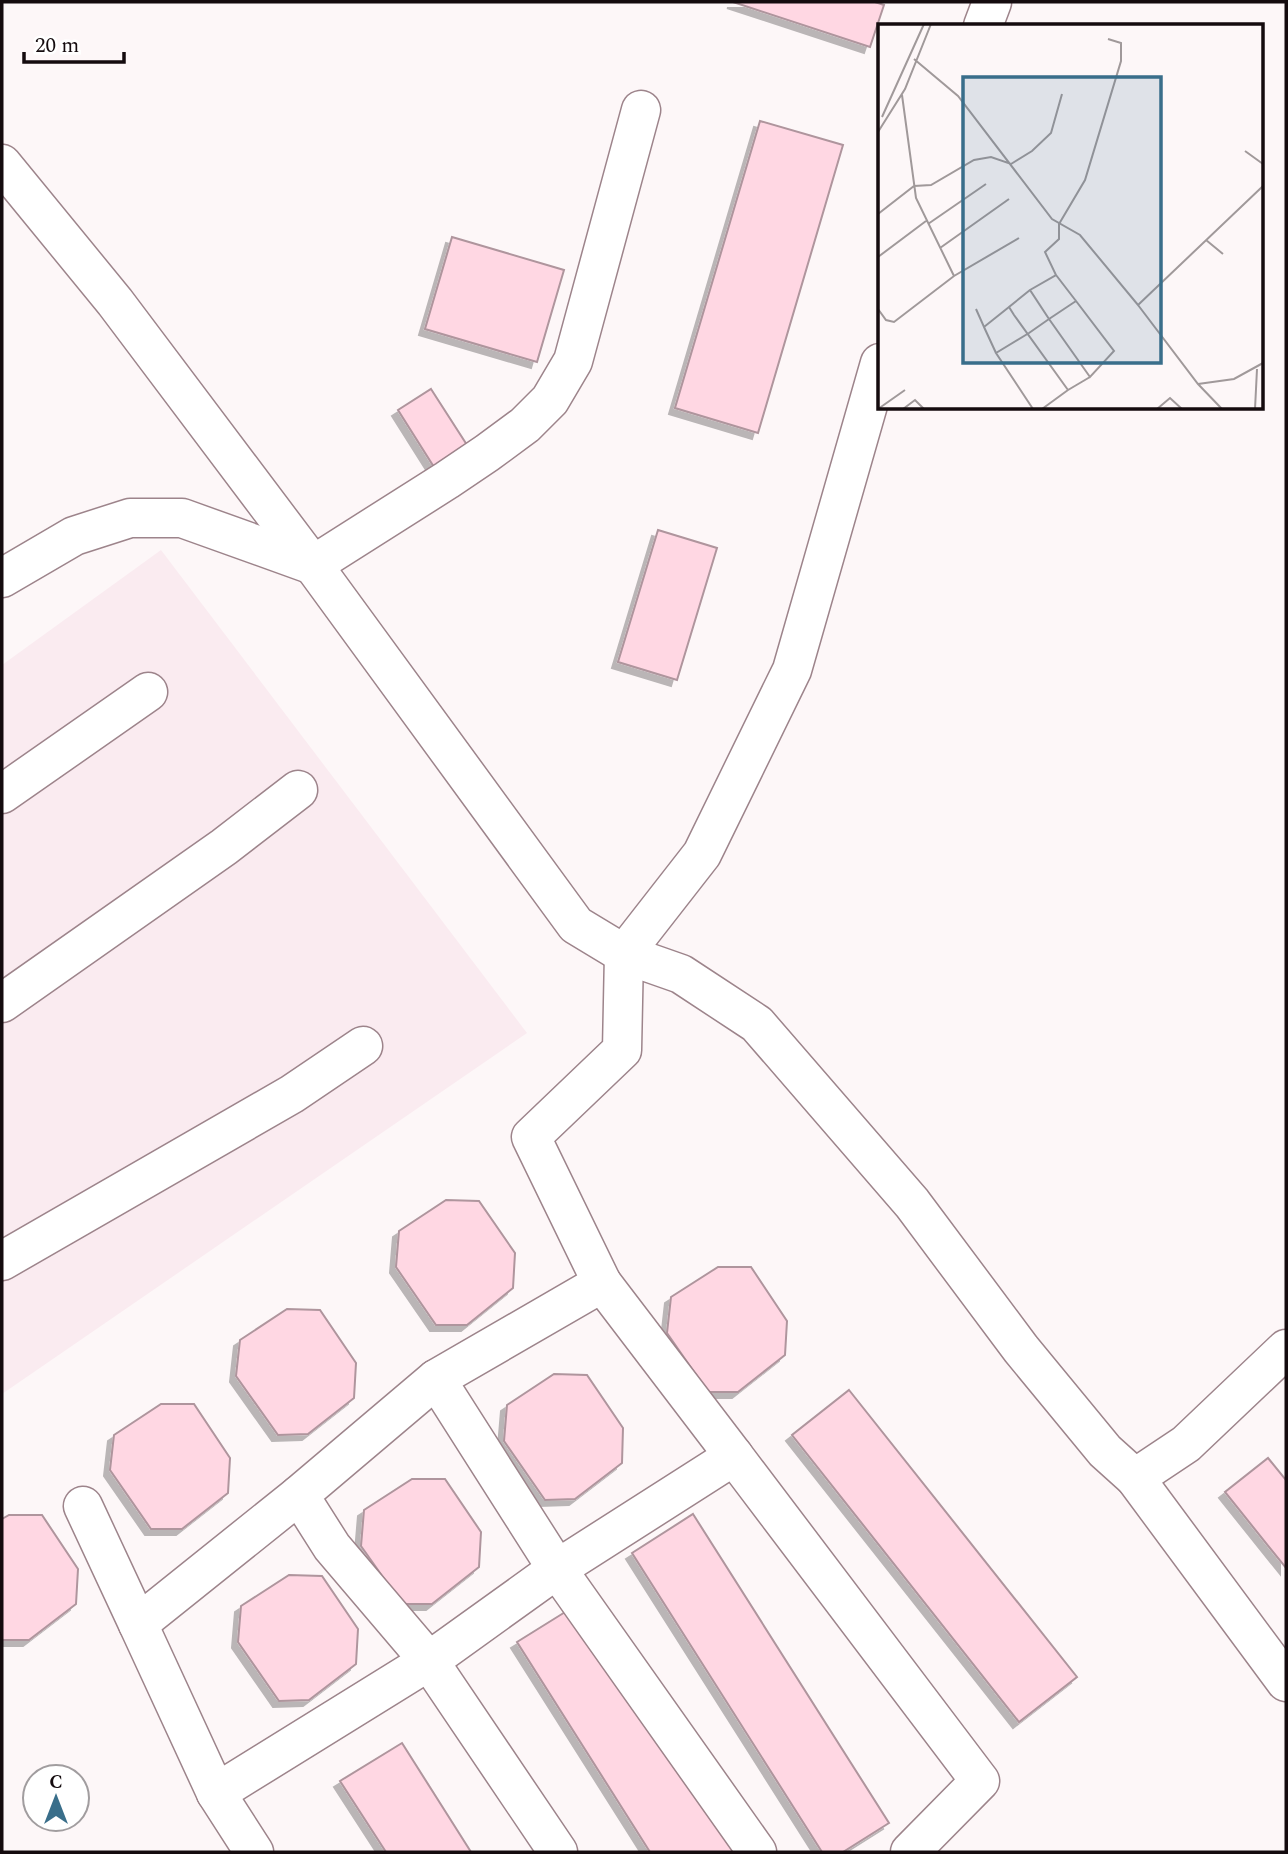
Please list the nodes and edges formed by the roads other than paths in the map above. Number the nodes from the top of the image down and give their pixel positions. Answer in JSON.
{"nodes":[{"id":1,"x":992,"y":2,"type":"edge"},
{"id":2,"x":985,"y":24,"type":"edge"},
{"id":3,"x":641,"y":110,"type":"dead end"},
{"id":4,"x":2,"y":164,"type":"edge"},
{"id":5,"x":878,"y":370,"type":"edge"},
{"id":6,"x":313,"y":565,"type":"junction"},
{"id":7,"x":2,"y":578,"type":"edge"},
{"id":8,"x":148,"y":692,"type":"dead end"},
{"id":9,"x":298,"y":790,"type":"dead end"},
{"id":10,"x":2,"y":794,"type":"edge"},
{"id":11,"x":624,"y":954,"type":"junction"},
{"id":12,"x":2,"y":1003,"type":"edge"},
{"id":13,"x":363,"y":1046,"type":"dead end"},
{"id":14,"x":2,"y":1261,"type":"edge"},
{"id":15,"x":602,"y":1283,"type":"junction"},
{"id":16,"x":1286,"y":1349,"type":"edge"},
{"id":17,"x":436,"y":1379,"type":"junction"},
{"id":18,"x":734,"y":1456,"type":"junction"},
{"id":19,"x":1135,"y":1478,"type":"junction"},
{"id":20,"x":299,"y":1495,"type":"junction"},
{"id":21,"x":83,"y":1506,"type":"dead end"},
{"id":22,"x":557,"y":1569,"type":"junction"},
{"id":23,"x":138,"y":1624,"type":"junction"},
{"id":24,"x":429,"y":1661,"type":"junction"},
{"id":25,"x":1286,"y":1682,"type":"edge"},
{"id":26,"x":215,"y":1793,"type":"junction"},
{"id":27,"x":254,"y":1852,"type":"edge"},
{"id":28,"x":558,"y":1852,"type":"edge"},
{"id":29,"x":757,"y":1852,"type":"edge"},
{"id":30,"x":910,"y":1852,"type":"edge"}],
"edges":[{"from":1,"to":2,"type":"street"},
{"from":3,"to":6,"type":"street"},
{"from":4,"to":6,"type":"street"},
{"from":5,"to":11,"type":"street"},
{"from":6,"to":7,"type":"street"},
{"from":6,"to":11,"type":"street"},
{"from":8,"to":10,"type":"street"},
{"from":9,"to":12,"type":"street"},
{"from":11,"to":15,"type":"street"},
{"from":11,"to":19,"type":"street"},
{"from":13,"to":14,"type":"street"},
{"from":15,"to":17,"type":"street"},
{"from":15,"to":18,"type":"street"},
{"from":16,"to":19,"type":"street"},
{"from":17,"to":20,"type":"street"},
{"from":17,"to":22,"type":"street"},
{"from":18,"to":22,"type":"street"},
{"from":18,"to":30,"type":"street"},
{"from":19,"to":25,"type":"street"},
{"from":20,"to":23,"type":"street"},
{"from":20,"to":24,"type":"street"},
{"from":21,"to":23,"type":"street"},
{"from":22,"to":24,"type":"street"},
{"from":22,"to":29,"type":"street"},
{"from":23,"to":26,"type":"street"},
{"from":24,"to":26,"type":"street"},
{"from":24,"to":28,"type":"street"},
{"from":26,"to":27,"type":"street"}]}
